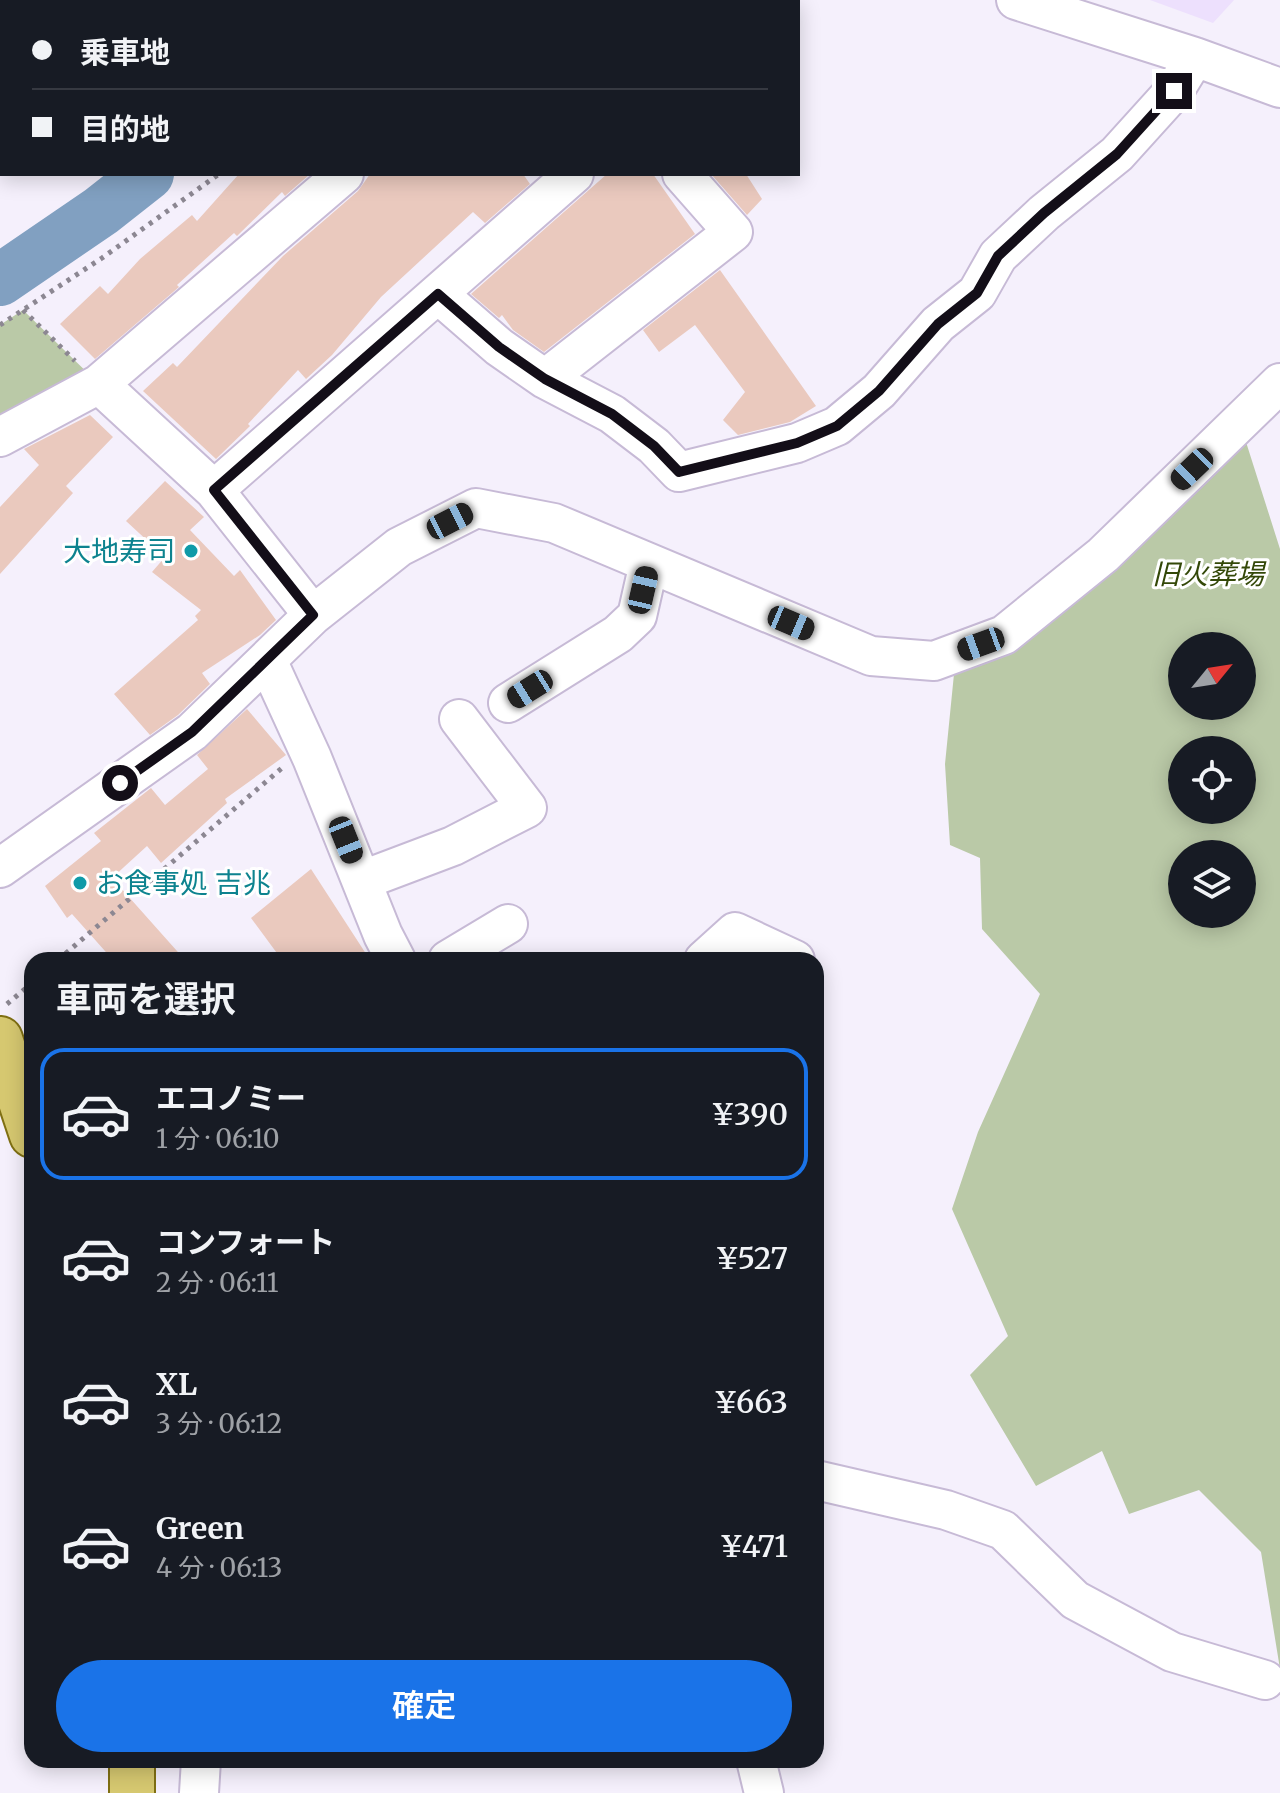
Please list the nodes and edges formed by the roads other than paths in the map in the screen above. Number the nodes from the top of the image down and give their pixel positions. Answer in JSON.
{"nodes":[{"id":1,"x":1016,"y":0,"type":"edge"},
{"id":2,"x":1195,"y":57,"type":"junction"},
{"id":3,"x":1280,"y":88,"type":"edge"},
{"id":4,"x":342,"y":176,"type":"edge"},
{"id":5,"x":572,"y":176,"type":"edge"},
{"id":6,"x":684,"y":176,"type":"edge"},
{"id":7,"x":438,"y":294,"type":"junction"},
{"id":8,"x":545,"y":379,"type":"junction"},
{"id":9,"x":1280,"y":383,"type":"edge"},
{"id":10,"x":99,"y":384,"type":"junction"},
{"id":11,"x":0,"y":437,"type":"edge"},
{"id":12,"x":214,"y":490,"type":"junction"},
{"id":13,"x":649,"y":563,"type":"junction"},
{"id":14,"x":313,"y":615,"type":"junction"},
{"id":15,"x":267,"y":660,"type":"junction"},
{"id":16,"x":508,"y":703,"type":"dead end"},
{"id":17,"x":459,"y":719,"type":"dead end"},
{"id":18,"x":0,"y":868,"type":"edge"},
{"id":19,"x":363,"y":880,"type":"junction"},
{"id":20,"x":508,"y":924,"type":"dead end"},
{"id":21,"x":392,"y":952,"type":"edge"},
{"id":22,"x":461,"y":952,"type":"edge"},
{"id":23,"x":713,"y":952,"type":"edge"},
{"id":24,"x":778,"y":952,"type":"edge"},
{"id":25,"x":2,"y":1023,"type":"edge"},
{"id":26,"x":24,"y":1105,"type":"edge"},
{"id":27,"x":824,"y":1482,"type":"edge"},
{"id":28,"x":1265,"y":1680,"type":"dead end"},
{"id":29,"x":132,"y":1768,"type":"edge"},
{"id":30,"x":201,"y":1768,"type":"edge"},
{"id":31,"x":758,"y":1768,"type":"edge"},
{"id":32,"x":132,"y":1793,"type":"edge"},
{"id":33,"x":199,"y":1793,"type":"edge"},
{"id":34,"x":764,"y":1793,"type":"edge"}],
"edges":[{"from":1,"to":2,"type":"street"},
{"from":2,"to":3,"type":"street"},
{"from":2,"to":8,"type":"street"},
{"from":4,"to":10,"type":"street"},
{"from":5,"to":7,"type":"street"},
{"from":6,"to":8,"type":"street"},
{"from":7,"to":8,"type":"street"},
{"from":7,"to":12,"type":"street"},
{"from":9,"to":13,"type":"street"},
{"from":10,"to":11,"type":"street"},
{"from":10,"to":12,"type":"street"},
{"from":12,"to":14,"type":"street"},
{"from":13,"to":14,"type":"street"},
{"from":13,"to":16,"type":"street"},
{"from":14,"to":15,"type":"street"},
{"from":15,"to":18,"type":"street"},
{"from":15,"to":19,"type":"street"},
{"from":17,"to":19,"type":"street"},
{"from":19,"to":21,"type":"street"},
{"from":20,"to":22,"type":"street"},
{"from":23,"to":24,"type":"street"},
{"from":25,"to":26,"type":"main road"},
{"from":27,"to":28,"type":"street"},
{"from":29,"to":32,"type":"main road"},
{"from":30,"to":33,"type":"street"},
{"from":31,"to":34,"type":"street"}]}
